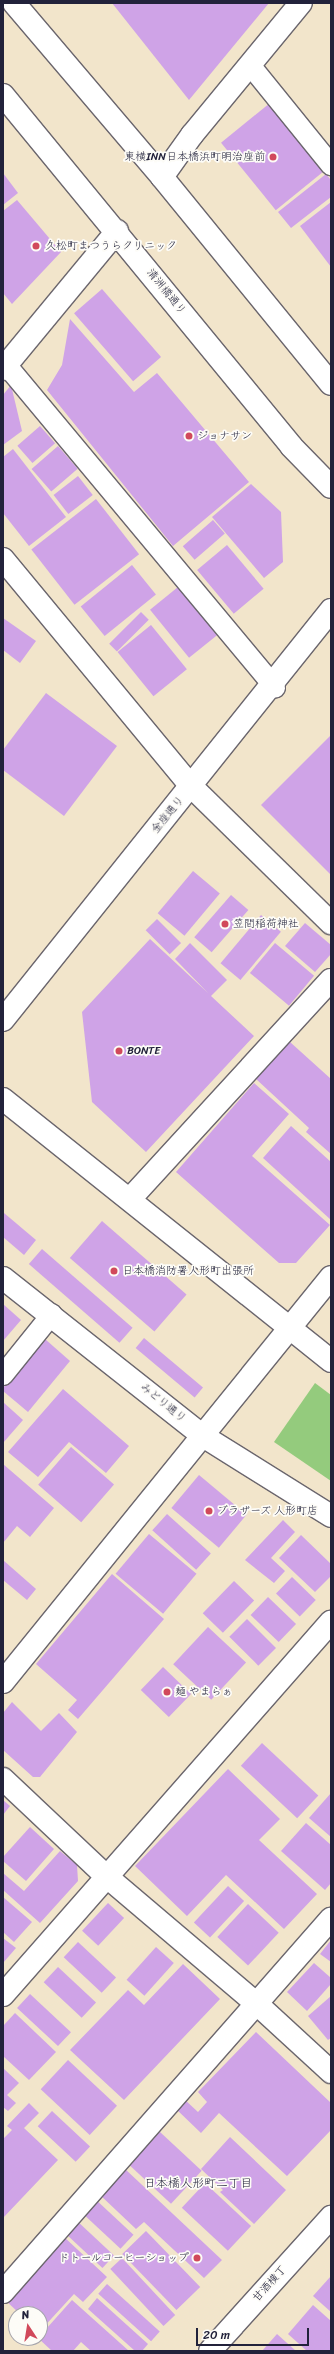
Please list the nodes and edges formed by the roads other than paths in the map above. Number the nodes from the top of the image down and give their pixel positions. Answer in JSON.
{"nodes":[{"id":1,"x":14,"y":3,"type":"edge"},
{"id":2,"x":301,"y":3,"type":"edge"},
{"id":3,"x":250,"y":65,"type":"junction"},
{"id":4,"x":3,"y":95,"type":"edge"},
{"id":5,"x":331,"y":165,"type":"edge"},
{"id":6,"x":162,"y":177,"type":"junction"},
{"id":7,"x":117,"y":231,"type":"junction"},
{"id":8,"x":4,"y":365,"type":"edge"},
{"id":9,"x":331,"y":384,"type":"edge"},
{"id":10,"x":331,"y":487,"type":"edge"},
{"id":11,"x":3,"y":559,"type":"edge"},
{"id":12,"x":331,"y":610,"type":"edge"},
{"id":13,"x":274,"y":686,"type":"junction"},
{"id":14,"x":191,"y":786,"type":"junction"},
{"id":15,"x":331,"y":923,"type":"edge"},
{"id":16,"x":331,"y":980,"type":"edge"},
{"id":17,"x":3,"y":1020,"type":"edge"},
{"id":18,"x":3,"y":1099,"type":"edge"},
{"id":19,"x":130,"y":1198,"type":"junction"},
{"id":20,"x":331,"y":1277,"type":"edge"},
{"id":21,"x":3,"y":1278,"type":"edge"},
{"id":22,"x":52,"y":1314,"type":"junction"},
{"id":23,"x":288,"y":1328,"type":"junction"},
{"id":24,"x":331,"y":1361,"type":"edge"},
{"id":25,"x":3,"y":1375,"type":"edge"},
{"id":26,"x":203,"y":1436,"type":"junction"},
{"id":27,"x":331,"y":1516,"type":"edge"},
{"id":28,"x":331,"y":1621,"type":"edge"},
{"id":29,"x":4,"y":1679,"type":"edge"},
{"id":30,"x":3,"y":1779,"type":"edge"},
{"id":31,"x":106,"y":1876,"type":"junction"},
{"id":32,"x":331,"y":1919,"type":"edge"},
{"id":33,"x":3,"y":1995,"type":"edge"},
{"id":34,"x":256,"y":2003,"type":"junction"},
{"id":35,"x":331,"y":2072,"type":"edge"},
{"id":36,"x":331,"y":2217,"type":"edge"},
{"id":37,"x":3,"y":2292,"type":"edge"},
{"id":38,"x":210,"y":2351,"type":"edge"}],
"edges":[{"from":1,"to":6,"type":"street"},
{"from":2,"to":3,"type":"street"},
{"from":3,"to":5,"type":"lane"},
{"from":3,"to":6,"type":"street"},
{"from":4,"to":7,"type":"street","name":"清洲橋通り"},
{"from":6,"to":9,"type":"street"},
{"from":7,"to":8,"type":"street"},
{"from":7,"to":10,"type":"street","name":"清洲橋通り"},
{"from":8,"to":13,"type":"lane"},
{"from":11,"to":14,"type":"street"},
{"from":12,"to":13,"type":"street","name":"金座通り"},
{"from":13,"to":14,"type":"street","name":"金座通り"},
{"from":14,"to":15,"type":"street"},
{"from":14,"to":17,"type":"street","name":"金座通り"},
{"from":16,"to":19,"type":"street"},
{"from":18,"to":19,"type":"street"},
{"from":19,"to":23,"type":"street"},
{"from":20,"to":23,"type":"street"},
{"from":21,"to":22,"type":"street","name":"みどり通り"},
{"from":22,"to":25,"type":"lane"},
{"from":22,"to":26,"type":"street","name":"みどり通り"},
{"from":23,"to":24,"type":"street"},
{"from":23,"to":26,"type":"street"},
{"from":26,"to":27,"type":"street","name":"みどり通り"},
{"from":26,"to":29,"type":"street"},
{"from":28,"to":31,"type":"street"},
{"from":30,"to":31,"type":"street"},
{"from":31,"to":33,"type":"street"},
{"from":31,"to":34,"type":"street"},
{"from":32,"to":34,"type":"street"},
{"from":34,"to":35,"type":"street"},
{"from":34,"to":37,"type":"street"},
{"from":36,"to":38,"type":"street","name":"甘酒横丁"}]}
